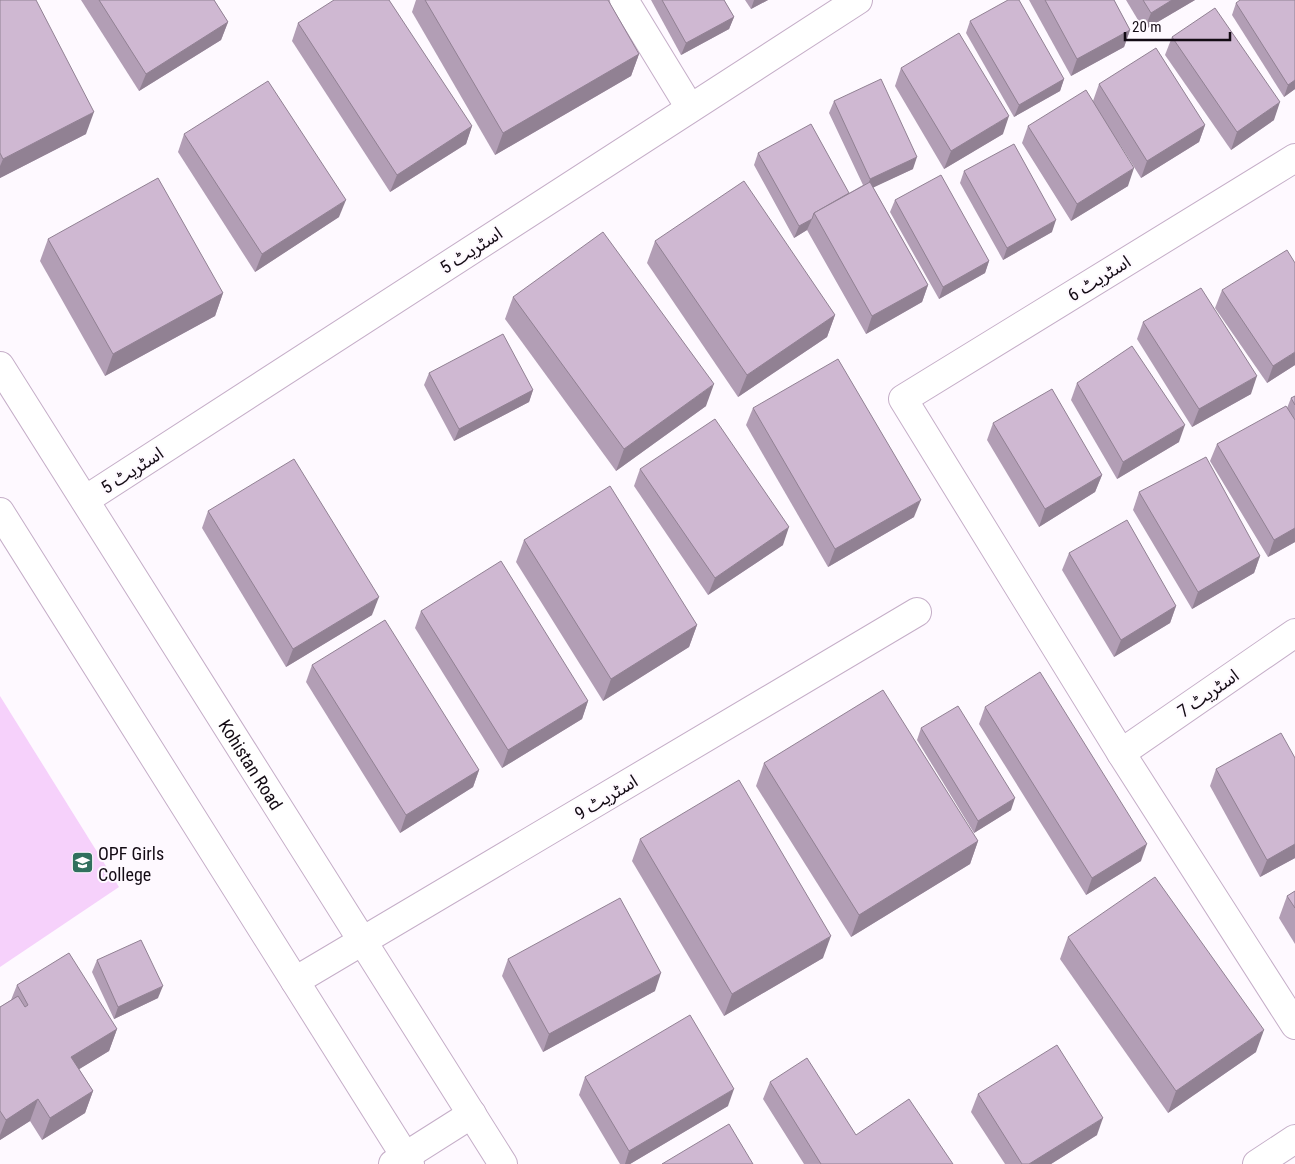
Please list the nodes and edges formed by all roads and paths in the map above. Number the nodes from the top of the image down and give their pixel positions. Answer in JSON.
{"nodes":[{"id":1,"x":624,"y":0,"type":"edge"},
{"id":2,"x":858,"y":0,"type":"edge"},
{"id":3,"x":690,"y":108,"type":"junction"},
{"id":4,"x":1295,"y":158,"type":"edge"},
{"id":5,"x":0,"y":366,"type":"edge"},
{"id":6,"x":85,"y":500,"type":"junction"},
{"id":7,"x":0,"y":512,"type":"edge"},
{"id":8,"x":917,"y":612,"type":"dead end"},
{"id":9,"x":1295,"y":634,"type":"edge"},
{"id":10,"x":1122,"y":753,"type":"junction"},
{"id":11,"x":363,"y":942,"type":"junction"},
{"id":12,"x":295,"y":982,"type":"junction"},
{"id":13,"x":1295,"y":1025,"type":"edge"},
{"id":14,"x":472,"y":1114,"type":"junction"},
{"id":15,"x":1295,"y":1139,"type":"edge"},
{"id":16,"x":403,"y":1161,"type":"edge"},
{"id":17,"x":503,"y":1164,"type":"edge"},
{"id":18,"x":1256,"y":1164,"type":"edge"}],
"edges":[{"from":1,"to":3,"type":"street"},
{"from":2,"to":3,"type":"street","name":"اسٹریٹ 5"},
{"from":3,"to":6,"type":"street","name":"اسٹریٹ 5"},
{"from":4,"to":10,"type":"street","name":"اسٹریٹ 6"},
{"from":5,"to":6,"type":"street","name":"Kohistan Road"},
{"from":6,"to":11,"type":"street","name":"Kohistan Road"},
{"from":7,"to":12,"type":"street"},
{"from":8,"to":11,"type":"street","name":"اسٹریٹ 9"},
{"from":9,"to":10,"type":"street","name":"اسٹریٹ 7"},
{"from":10,"to":13,"type":"street"},
{"from":11,"to":12,"type":"street","name":"اسٹریٹ 9"},
{"from":11,"to":14,"type":"street","name":"Kohistan Road"},
{"from":12,"to":16,"type":"street"},
{"from":14,"to":16,"type":"street"},
{"from":14,"to":17,"type":"street","name":"Kohistan Road"},
{"from":15,"to":18,"type":"street"}]}
